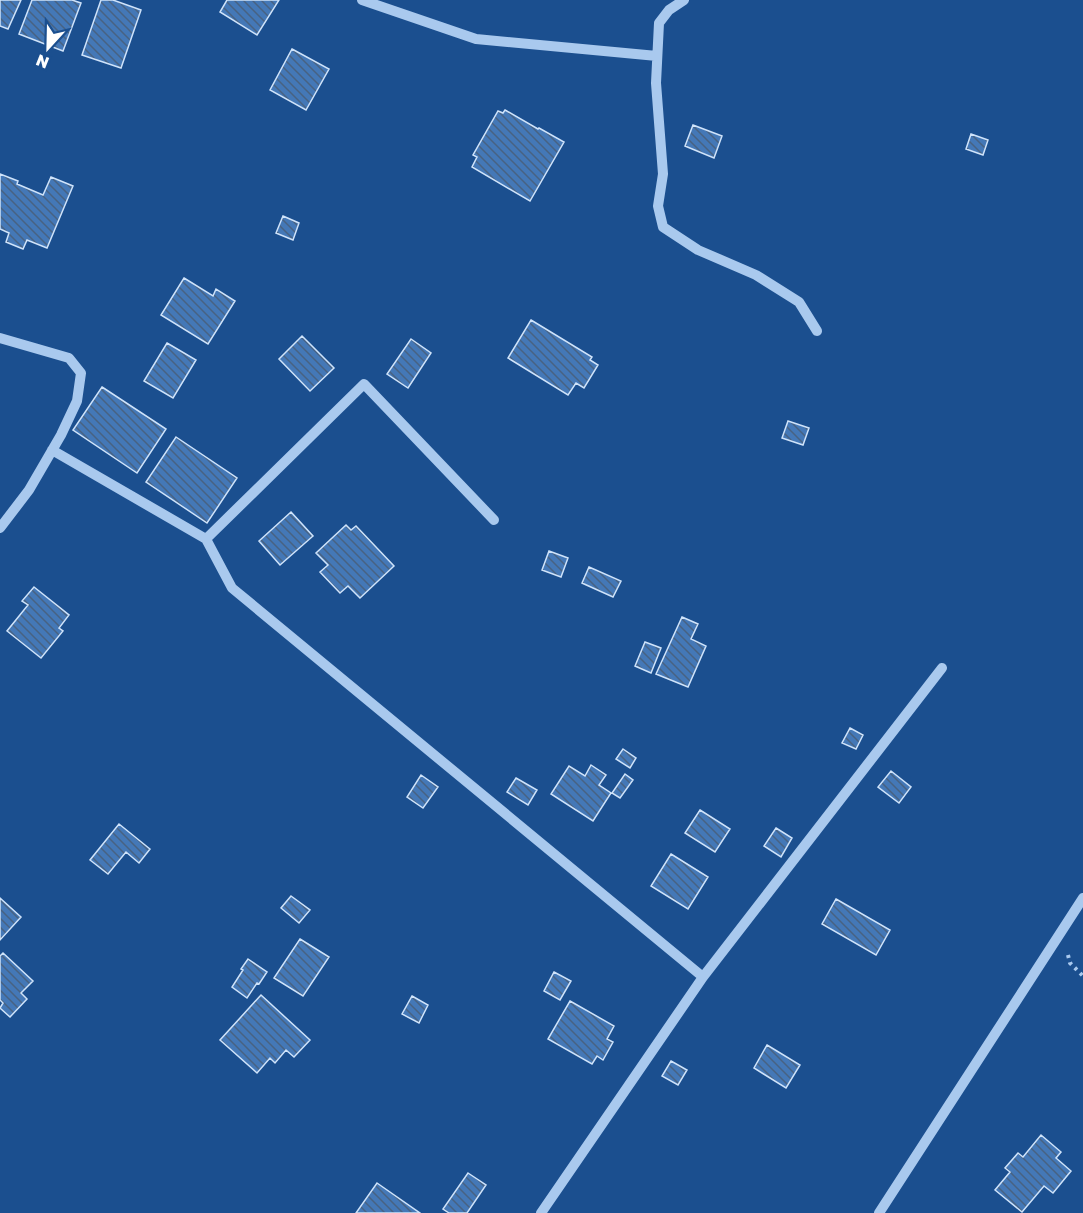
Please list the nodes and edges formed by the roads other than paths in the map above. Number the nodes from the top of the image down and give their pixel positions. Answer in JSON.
{"nodes":[{"id":1,"x":362,"y":0,"type":"edge"},
{"id":2,"x":684,"y":0,"type":"edge"},
{"id":3,"x":657,"y":56,"type":"junction"},
{"id":4,"x":817,"y":331,"type":"dead end"},
{"id":5,"x":0,"y":338,"type":"edge"},
{"id":6,"x":52,"y":450,"type":"junction"},
{"id":7,"x":494,"y":520,"type":"dead end"},
{"id":8,"x":0,"y":528,"type":"edge"},
{"id":9,"x":206,"y":539,"type":"junction"},
{"id":10,"x":942,"y":668,"type":"dead end"},
{"id":11,"x":1083,"y":898,"type":"edge"},
{"id":12,"x":703,"y":976,"type":"junction"},
{"id":13,"x":541,"y":1213,"type":"edge"},
{"id":14,"x":879,"y":1213,"type":"edge"}],
"edges":[{"from":1,"to":3,"type":"street"},
{"from":2,"to":3,"type":"street"},
{"from":3,"to":4,"type":"street"},
{"from":5,"to":6,"type":"street"},
{"from":6,"to":8,"type":"street"},
{"from":6,"to":9,"type":"street"},
{"from":7,"to":9,"type":"street"},
{"from":9,"to":12,"type":"street"},
{"from":10,"to":12,"type":"street"},
{"from":11,"to":14,"type":"street"},
{"from":12,"to":13,"type":"street"}]}
